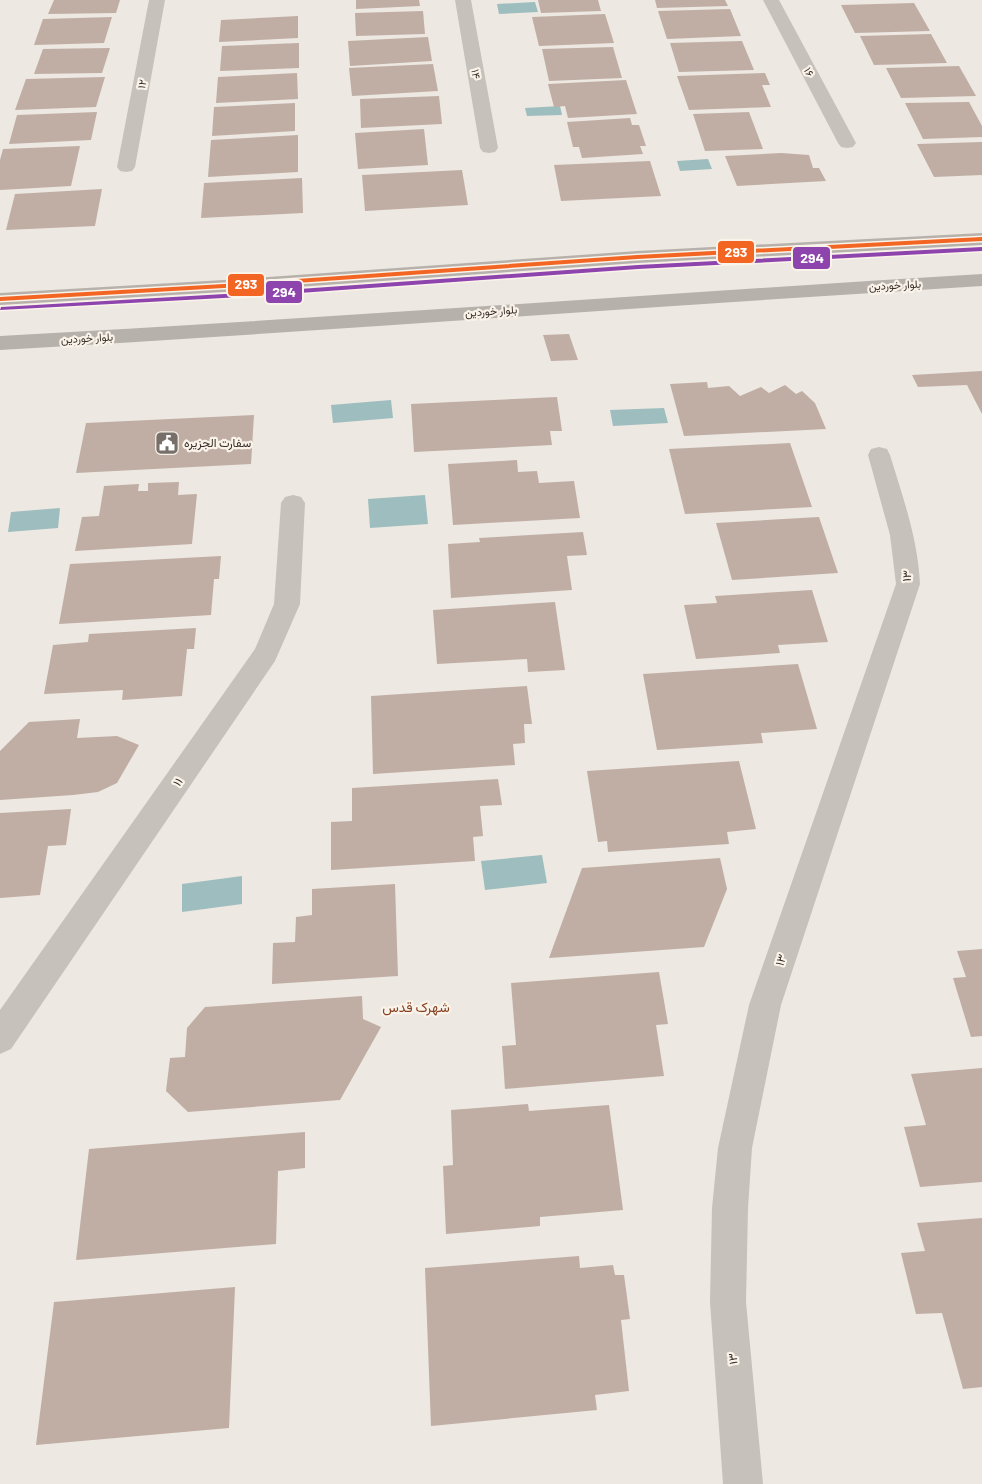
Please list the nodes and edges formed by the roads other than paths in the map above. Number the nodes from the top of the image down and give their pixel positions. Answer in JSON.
{"nodes":[{"id":1,"x":157,"y":0,"type":"edge"},
{"id":2,"x":463,"y":0,"type":"edge"},
{"id":3,"x":771,"y":0,"type":"edge"},
{"id":4,"x":847,"y":143,"type":"dead end"},
{"id":5,"x":489,"y":148,"type":"dead end"},
{"id":6,"x":126,"y":167,"type":"dead end"},
{"id":7,"x":982,"y":239,"type":"edge"},
{"id":8,"x":982,"y":280,"type":"edge"},
{"id":9,"x":0,"y":299,"type":"edge"},
{"id":10,"x":0,"y":343,"type":"edge"},
{"id":11,"x":880,"y":455,"type":"dead end"},
{"id":12,"x":293,"y":503,"type":"dead end"},
{"id":13,"x":0,"y":1038,"type":"edge"},
{"id":14,"x":743,"y":1484,"type":"edge"}],
"edges":[{"from":1,"to":6,"type":"street","name":"۱۲"},
{"from":2,"to":5,"type":"street","name":"۱۴"},
{"from":3,"to":4,"type":"street","name":"۱۶"},
{"from":7,"to":9,"type":"main road"},
{"from":8,"to":10,"type":"main road","name":"بلوار خوردین"},
{"from":11,"to":14,"type":"street","name":"۱۳"},
{"from":12,"to":13,"type":"street","name":"۱۱"}]}
